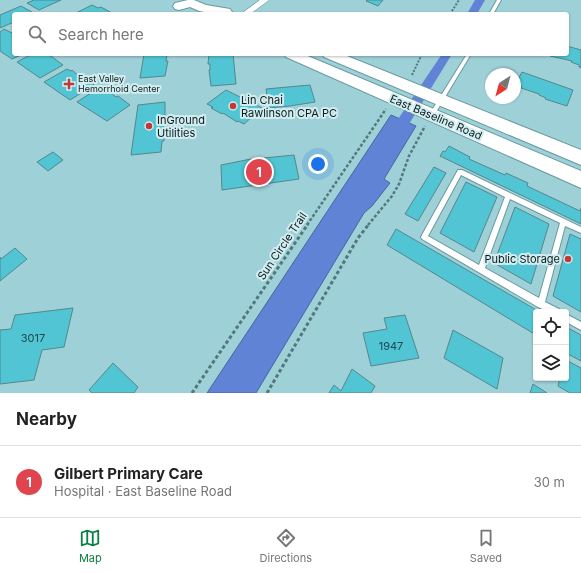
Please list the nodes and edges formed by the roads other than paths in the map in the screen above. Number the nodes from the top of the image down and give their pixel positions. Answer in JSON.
{"nodes":[{"id":1,"x":167,"y":0,"type":"edge"},
{"id":2,"x":199,"y":0,"type":"edge"},
{"id":3,"x":265,"y":0,"type":"edge"},
{"id":4,"x":499,"y":0,"type":"edge"},
{"id":5,"x":179,"y":6,"type":"junction"},
{"id":6,"x":194,"y":12,"type":"edge"},
{"id":7,"x":224,"y":12,"type":"edge"},
{"id":8,"x":227,"y":12,"type":"edge"},
{"id":9,"x":248,"y":12,"type":"edge"},
{"id":10,"x":492,"y":12,"type":"edge"},
{"id":11,"x":295,"y":56,"type":"edge"},
{"id":12,"x":335,"y":56,"type":"edge"},
{"id":13,"x":468,"y":56,"type":"edge"},
{"id":14,"x":441,"y":100,"type":"junction"},
{"id":15,"x":431,"y":116,"type":"junction"},
{"id":16,"x":581,"y":158,"type":"edge"},
{"id":17,"x":581,"y":180,"type":"edge"},
{"id":18,"x":509,"y":195,"type":"junction"},
{"id":19,"x":563,"y":222,"type":"junction"},
{"id":20,"x":581,"y":230,"type":"edge"},
{"id":21,"x":481,"y":269,"type":"junction"},
{"id":22,"x":541,"y":304,"type":"junction"},
{"id":23,"x":550,"y":309,"type":"edge"},
{"id":24,"x":569,"y":320,"type":"edge"},
{"id":25,"x":581,"y":326,"type":"edge"}],
"edges":[{"from":1,"to":5,"type":"main road"},
{"from":2,"to":8,"type":"main road"},
{"from":3,"to":9,"type":"street"},
{"from":4,"to":10,"type":"lane"},
{"from":5,"to":6,"type":"main road"},
{"from":5,"to":7,"type":"main road"},
{"from":11,"to":15,"type":"main road","name":"East Baseline Road"},
{"from":12,"to":14,"type":"main road","name":"East Baseline Road"},
{"from":13,"to":14,"type":"lane"},
{"from":14,"to":15,"type":"lane"},
{"from":14,"to":16,"type":"main road","name":"East Baseline Road"},
{"from":15,"to":17,"type":"main road","name":"East Baseline Road"},
{"from":18,"to":19,"type":"lane"},
{"from":18,"to":21,"type":"lane"},
{"from":18,"to":21,"type":"lane"},
{"from":19,"to":20,"type":"lane"},
{"from":19,"to":22,"type":"lane"},
{"from":21,"to":22,"type":"lane"},
{"from":22,"to":23,"type":"lane"},
{"from":24,"to":25,"type":"lane"}]}
